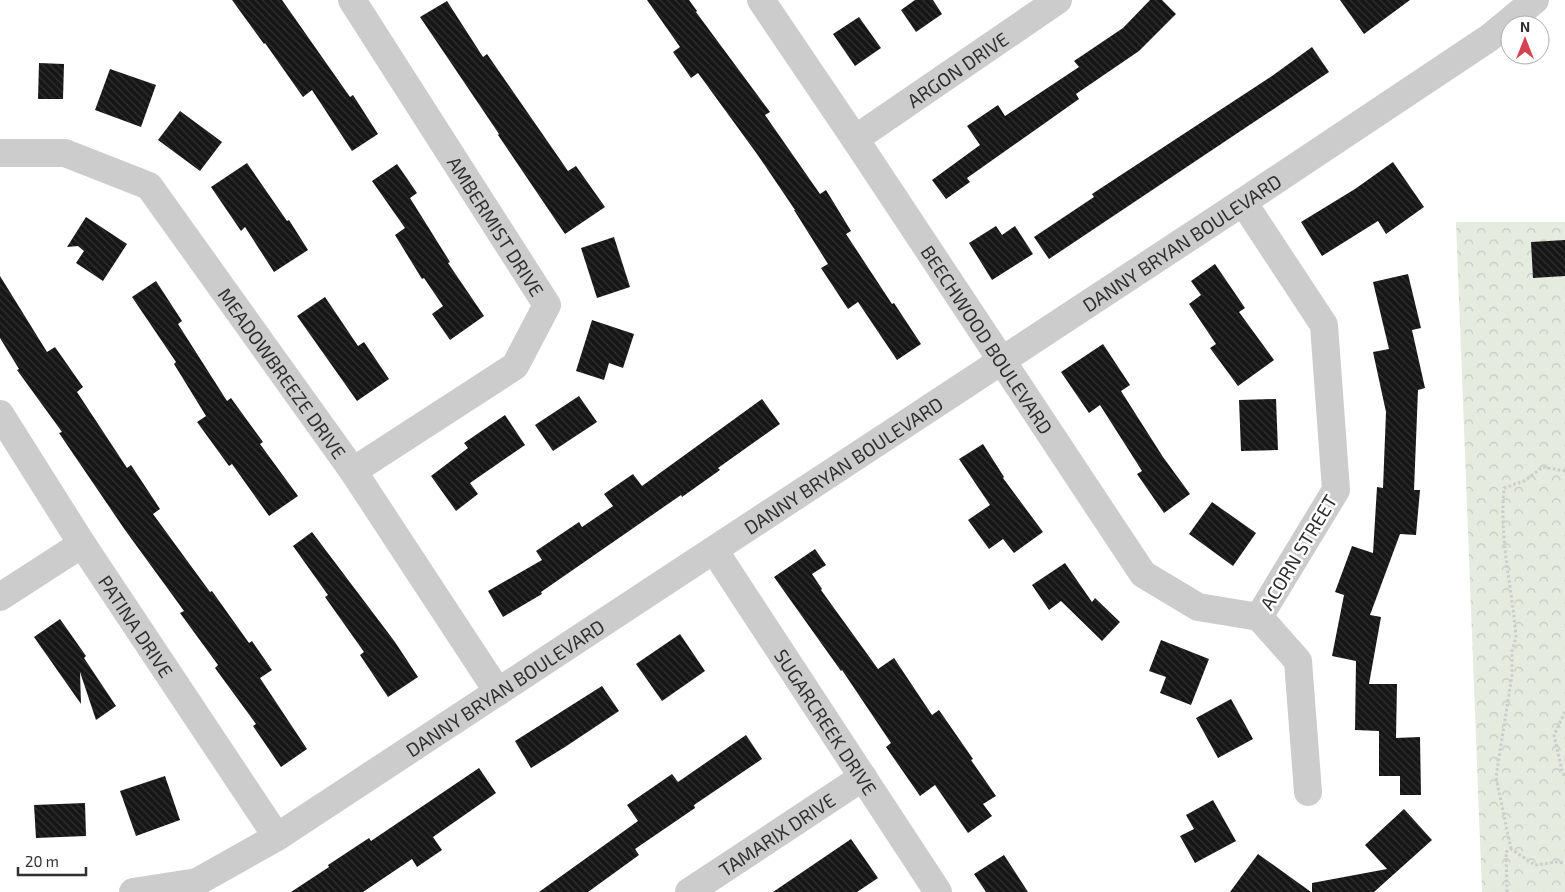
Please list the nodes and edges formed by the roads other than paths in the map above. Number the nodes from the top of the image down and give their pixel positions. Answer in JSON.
{"nodes":[{"id":1,"x":352,"y":0,"type":"edge"},
{"id":2,"x":761,"y":0,"type":"edge"},
{"id":3,"x":1058,"y":0,"type":"edge"},
{"id":4,"x":1535,"y":0,"type":"edge"},
{"id":5,"x":856,"y":139,"type":"junction"},
{"id":6,"x":0,"y":153,"type":"edge"},
{"id":7,"x":1243,"y":202,"type":"junction"},
{"id":8,"x":1002,"y":360,"type":"junction"},
{"id":9,"x":0,"y":414,"type":"edge"},
{"id":10,"x":353,"y":471,"type":"junction"},
{"id":11,"x":82,"y":544,"type":"junction"},
{"id":12,"x":714,"y":550,"type":"junction"},
{"id":13,"x":0,"y":597,"type":"edge"},
{"id":14,"x":1259,"y":617,"type":"junction"},
{"id":15,"x":498,"y":692,"type":"junction"},
{"id":16,"x":863,"y":777,"type":"junction"},
{"id":17,"x":1308,"y":792,"type":"dead end"},
{"id":18,"x":277,"y":838,"type":"junction"},
{"id":19,"x":132,"y":892,"type":"edge"},
{"id":20,"x":690,"y":892,"type":"edge"},
{"id":21,"x":938,"y":892,"type":"edge"}],
"edges":[{"from":1,"to":10,"type":"street","name":"AMBERMIST DRIVE"},
{"from":2,"to":5,"type":"street","name":"BEECHWOOD BOULEVARD"},
{"from":3,"to":5,"type":"street","name":"ARGON DRIVE"},
{"from":4,"to":7,"type":"street","name":"DANNY BRYAN BOULEVARD"},
{"from":5,"to":8,"type":"street","name":"BEECHWOOD BOULEVARD"},
{"from":6,"to":10,"type":"street","name":"MEADOWBREEZE DRIVE"},
{"from":7,"to":8,"type":"street","name":"DANNY BRYAN BOULEVARD"},
{"from":7,"to":14,"type":"street","name":"ACORN STREET"},
{"from":8,"to":12,"type":"street","name":"DANNY BRYAN BOULEVARD"},
{"from":8,"to":14,"type":"street","name":"BEECHWOOD BOULEVARD"},
{"from":9,"to":11,"type":"street","name":"PATINA DRIVE"},
{"from":10,"to":15,"type":"street","name":"MEADOWBREEZE DRIVE"},
{"from":11,"to":13,"type":"street"},
{"from":11,"to":18,"type":"street","name":"PATINA DRIVE"},
{"from":12,"to":15,"type":"street","name":"DANNY BRYAN BOULEVARD"},
{"from":12,"to":16,"type":"street","name":"SUGARCREEK DRIVE"},
{"from":14,"to":17,"type":"street","name":"ACORN STREET"},
{"from":15,"to":18,"type":"street","name":"DANNY BRYAN BOULEVARD"},
{"from":16,"to":20,"type":"street","name":"TAMARIX DRIVE"},
{"from":16,"to":21,"type":"street","name":"SUGARCREEK DRIVE"},
{"from":18,"to":19,"type":"street","name":"DANNY BRYAN BOULEVARD"}]}
